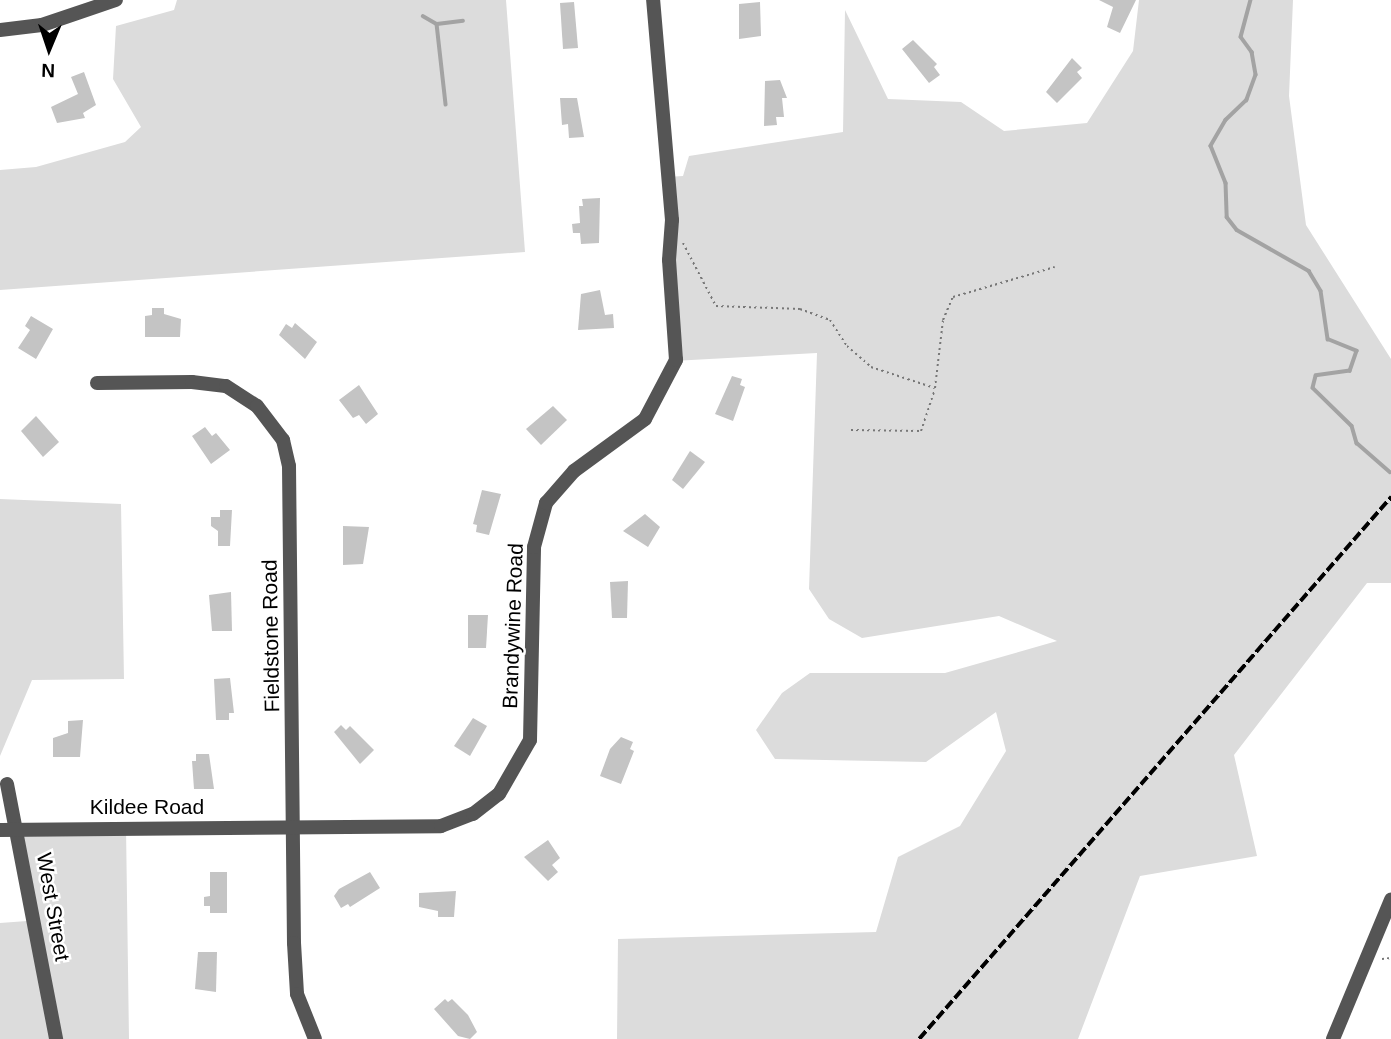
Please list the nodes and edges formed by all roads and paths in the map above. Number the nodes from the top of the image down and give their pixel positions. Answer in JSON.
{"nodes":[{"id":1,"x":116,"y":0,"type":"edge"},
{"id":2,"x":653,"y":0,"type":"edge"},
{"id":3,"x":0,"y":30,"type":"edge"},
{"id":4,"x":682,"y":243,"type":"dead end"},
{"id":5,"x":1055,"y":267,"type":"dead end"},
{"id":6,"x":97,"y":383,"type":"dead end"},
{"id":7,"x":935,"y":388,"type":"junction"},
{"id":8,"x":851,"y":430,"type":"dead end"},
{"id":9,"x":8,"y":783,"type":"dead end"},
{"id":10,"x":294,"y":829,"type":"junction"},
{"id":11,"x":0,"y":830,"type":"edge"},
{"id":12,"x":18,"y":830,"type":"junction"},
{"id":13,"x":1391,"y":900,"type":"edge"},
{"id":14,"x":54,"y":1039,"type":"edge"},
{"id":15,"x":315,"y":1039,"type":"edge"},
{"id":16,"x":1334,"y":1039,"type":"edge"}],
"edges":[{"from":1,"to":3,"type":"street"},
{"from":2,"to":10,"type":"street","name":"Brandywine Road"},
{"from":4,"to":7,"type":"path"},
{"from":5,"to":7,"type":"path"},
{"from":6,"to":10,"type":"street","name":"Fieldstone Road"},
{"from":7,"to":8,"type":"path"},
{"from":9,"to":12,"type":"street","name":"West Street"},
{"from":10,"to":12,"type":"street","name":"Kildee Road"},
{"from":10,"to":15,"type":"street","name":"Fieldstone Road"},
{"from":11,"to":12,"type":"street","name":"Kildee Road"},
{"from":12,"to":14,"type":"street","name":"West Street"},
{"from":13,"to":16,"type":"street"}]}
